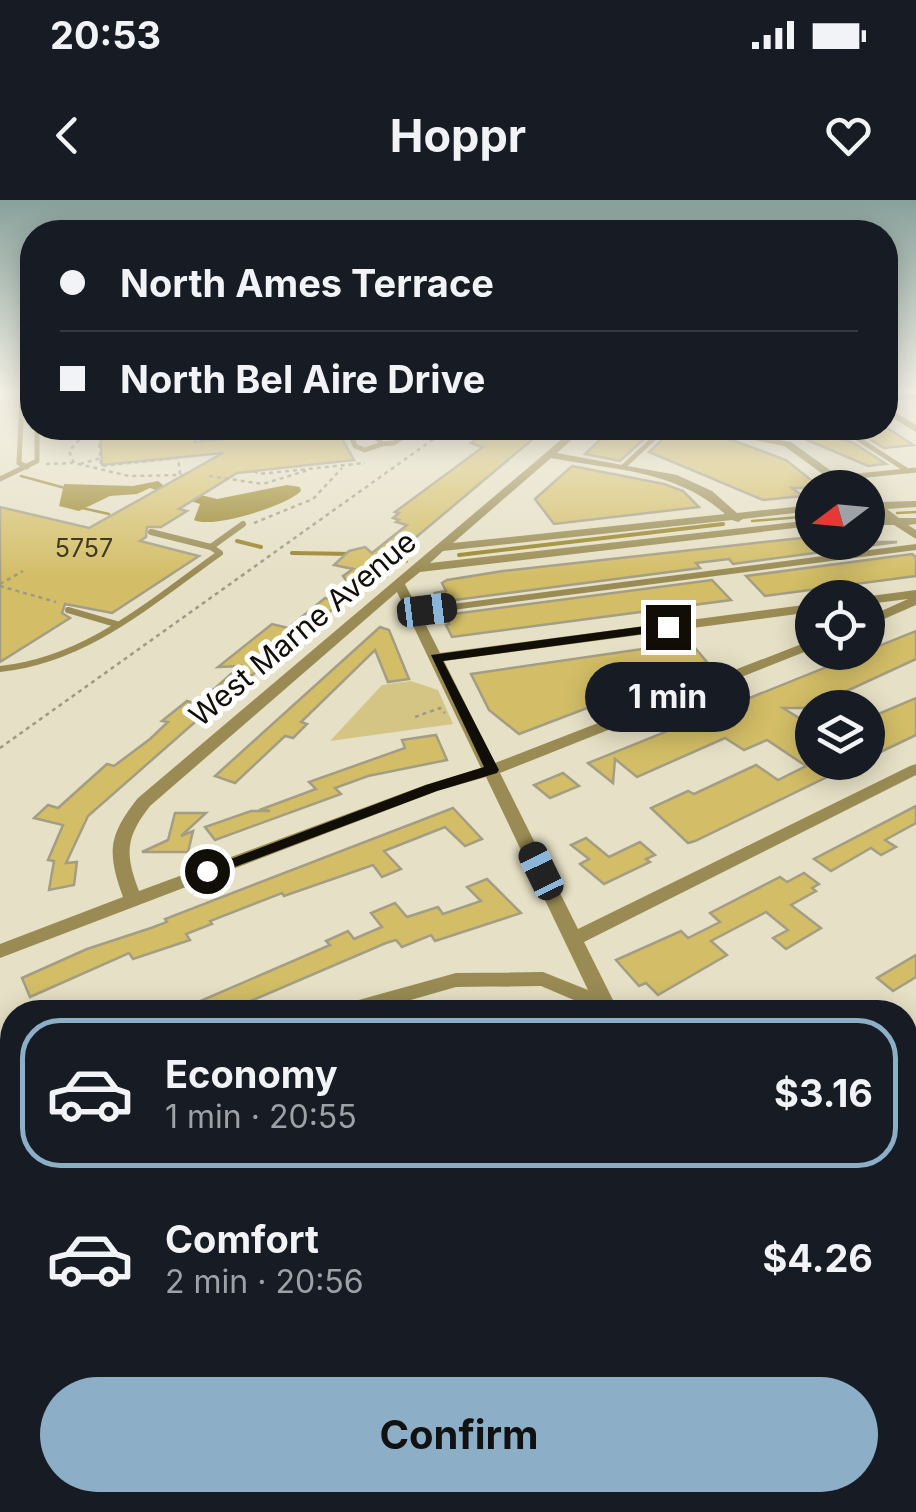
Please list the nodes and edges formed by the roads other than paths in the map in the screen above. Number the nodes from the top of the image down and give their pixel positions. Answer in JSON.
{"nodes":[{"id":1,"x":19,"y":454,"type":"edge"},
{"id":2,"x":37,"y":454,"type":"edge"},
{"id":3,"x":637,"y":454,"type":"edge"},
{"id":4,"x":802,"y":454,"type":"edge"},
{"id":5,"x":885,"y":454,"type":"edge"},
{"id":6,"x":549,"y":455,"type":"joint"},
{"id":7,"x":27,"y":467,"type":"junction"},
{"id":8,"x":624,"y":467,"type":"junction"},
{"id":9,"x":826,"y":470,"type":"edge"},
{"id":10,"x":912,"y":471,"type":"edge"},
{"id":11,"x":885,"y":474,"type":"edge"},
{"id":12,"x":0,"y":480,"type":"edge"},
{"id":13,"x":885,"y":504,"type":"edge"},
{"id":14,"x":916,"y":504,"type":"edge"},
{"id":15,"x":795,"y":509,"type":"edge"},
{"id":16,"x":732,"y":514,"type":"junction"},
{"id":17,"x":885,"y":514,"type":"edge"},
{"id":18,"x":916,"y":521,"type":"edge"},
{"id":19,"x":885,"y":522,"type":"edge"},
{"id":20,"x":896,"y":522,"type":"junction"},
{"id":21,"x":243,"y":524,"type":"road end"},
{"id":22,"x":795,"y":525,"type":"edge"},
{"id":23,"x":748,"y":529,"type":"junction"},
{"id":24,"x":150,"y":532,"type":"dead end"},
{"id":25,"x":916,"y":536,"type":"edge"},
{"id":26,"x":211,"y":546,"type":"junction"},
{"id":27,"x":440,"y":548,"type":"junction"},
{"id":28,"x":916,"y":548,"type":"edge"},
{"id":29,"x":418,"y":568,"type":"junction"},
{"id":30,"x":399,"y":584,"type":"junction"},
{"id":31,"x":916,"y":597,"type":"edge"},
{"id":32,"x":885,"y":599,"type":"edge"},
{"id":33,"x":68,"y":610,"type":"road end"},
{"id":34,"x":795,"y":610,"type":"edge"},
{"id":35,"x":414,"y":612,"type":"junction"},
{"id":36,"x":885,"y":613,"type":"edge"},
{"id":37,"x":116,"y":624,"type":"junction"},
{"id":38,"x":795,"y":651,"type":"edge"},
{"id":39,"x":435,"y":658,"type":"junction"},
{"id":40,"x":0,"y":669,"type":"edge"},
{"id":41,"x":916,"y":769,"type":"edge"},
{"id":42,"x":492,"y":770,"type":"junction"},
{"id":43,"x":132,"y":899,"type":"junction"},
{"id":44,"x":574,"y":939,"type":"junction"},
{"id":45,"x":0,"y":951,"type":"edge"},
{"id":46,"x":386,"y":1000,"type":"edge"},
{"id":47,"x":594,"y":1000,"type":"edge"},
{"id":48,"x":608,"y":1000,"type":"edge"}],
"edges":[{"from":1,"to":7,"type":"lane"},
{"from":2,"to":7,"type":"lane"},
{"from":3,"to":8,"type":"lane"},
{"from":4,"to":9,"type":"street"},
{"from":5,"to":10,"type":"lane"},
{"from":6,"to":8,"type":"street"},
{"from":6,"to":27,"type":"street","name":"West Marne Avenue"},
{"from":7,"to":12,"type":"lane"},
{"from":8,"to":16,"type":"street"},
{"from":10,"to":11,"type":"lane"},
{"from":13,"to":14,"type":"street"},
{"from":15,"to":16,"type":"street"},
{"from":16,"to":23,"type":"street"},
{"from":16,"to":27,"type":"street"},
{"from":17,"to":20,"type":"street"},
{"from":18,"to":20,"type":"street"},
{"from":19,"to":20,"type":"street"},
{"from":20,"to":25,"type":"street"},
{"from":21,"to":26,"type":"lane"},
{"from":22,"to":23,"type":"street"},
{"from":23,"to":29,"type":"street"},
{"from":24,"to":26,"type":"lane"},
{"from":26,"to":37,"type":"lane"},
{"from":27,"to":29,"type":"street","name":"West Marne Avenue"},
{"from":28,"to":35,"type":"lane"},
{"from":29,"to":30,"type":"street","name":"West Marne Avenue"},
{"from":30,"to":35,"type":"street"},
{"from":30,"to":43,"type":"street","name":"West Marne Avenue"},
{"from":31,"to":32,"type":"street"},
{"from":31,"to":36,"type":"street"},
{"from":33,"to":37,"type":"lane"},
{"from":34,"to":39,"type":"street"},
{"from":35,"to":39,"type":"street"},
{"from":37,"to":40,"type":"lane"},
{"from":38,"to":42,"type":"street"},
{"from":39,"to":42,"type":"street"},
{"from":41,"to":44,"type":"street"},
{"from":42,"to":43,"type":"street"},
{"from":42,"to":44,"type":"street"},
{"from":43,"to":45,"type":"street"},
{"from":44,"to":48,"type":"street"},
{"from":46,"to":47,"type":"street"}]}
